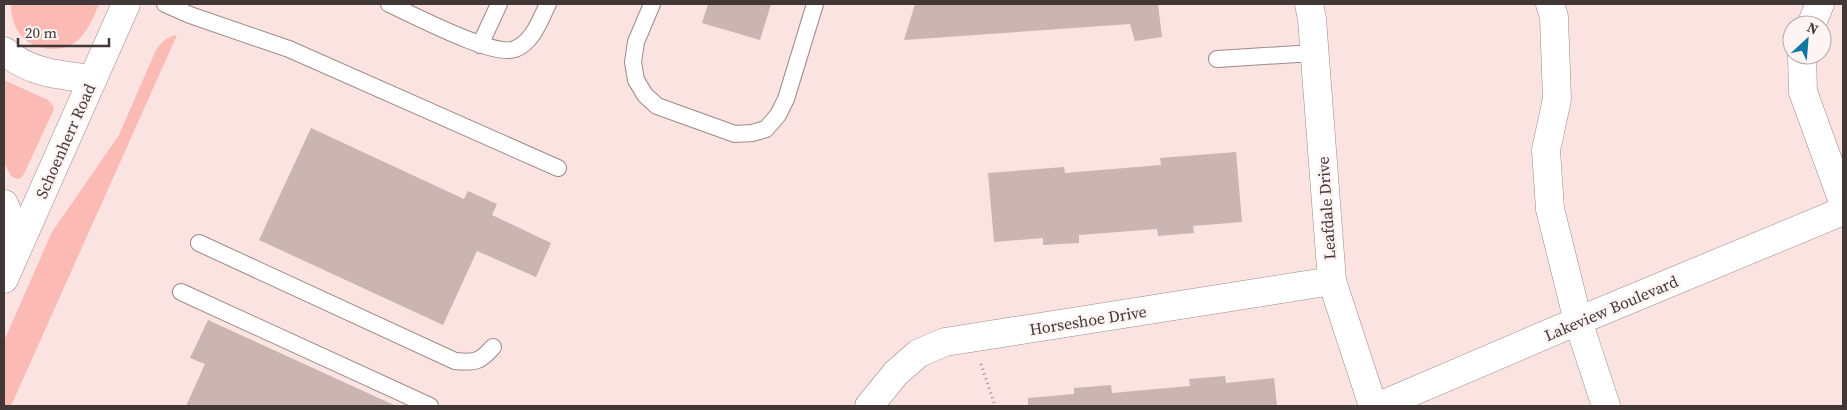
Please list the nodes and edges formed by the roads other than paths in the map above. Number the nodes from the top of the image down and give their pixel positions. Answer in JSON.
{"nodes":[{"id":1,"x":126,"y":4,"type":"edge"},
{"id":2,"x":165,"y":4,"type":"edge"},
{"id":3,"x":389,"y":4,"type":"edge"},
{"id":4,"x":499,"y":4,"type":"edge"},
{"id":5,"x":548,"y":4,"type":"edge"},
{"id":6,"x":652,"y":4,"type":"edge"},
{"id":7,"x":815,"y":4,"type":"edge"},
{"id":8,"x":1309,"y":4,"type":"edge"},
{"id":9,"x":1550,"y":4,"type":"edge"},
{"id":10,"x":480,"y":45,"type":"junction"},
{"id":11,"x":4,"y":51,"type":"edge"},
{"id":12,"x":1314,"y":52,"type":"junction"},
{"id":13,"x":1217,"y":58,"type":"dead end"},
{"id":14,"x":1802,"y":65,"type":"edge"},
{"id":15,"x":93,"y":79,"type":"junction"},
{"id":16,"x":558,"y":168,"type":"dead end"},
{"id":17,"x":1843,"y":202,"type":"edge"},
{"id":18,"x":4,"y":204,"type":"edge"},
{"id":19,"x":1843,"y":211,"type":"edge"},
{"id":20,"x":20,"y":242,"type":"junction"},
{"id":21,"x":199,"y":243,"type":"dead end"},
{"id":22,"x":4,"y":279,"type":"edge"},
{"id":23,"x":1332,"y":281,"type":"junction"},
{"id":24,"x":181,"y":292,"type":"dead end"},
{"id":25,"x":1578,"y":320,"type":"junction"},
{"id":26,"x":493,"y":347,"type":"dead end"},
{"id":27,"x":430,"y":406,"type":"edge"},
{"id":28,"x":869,"y":406,"type":"edge"},
{"id":29,"x":1373,"y":406,"type":"edge"},
{"id":30,"x":1379,"y":406,"type":"edge"},
{"id":31,"x":1606,"y":406,"type":"edge"}],
"edges":[{"from":1,"to":15,"type":"street","name":"Schoenherr Road"},
{"from":2,"to":16,"type":"lane"},
{"from":3,"to":10,"type":"lane"},
{"from":4,"to":10,"type":"lane"},
{"from":5,"to":10,"type":"lane"},
{"from":6,"to":7,"type":"lane"},
{"from":8,"to":12,"type":"street","name":"Leafdale Drive"},
{"from":9,"to":25,"type":"street"},
{"from":11,"to":15,"type":"street"},
{"from":12,"to":13,"type":"lane"},
{"from":12,"to":23,"type":"street","name":"Leafdale Drive"},
{"from":14,"to":17,"type":"street"},
{"from":15,"to":20,"type":"street","name":"Schoenherr Road"},
{"from":18,"to":20,"type":"street"},
{"from":19,"to":25,"type":"street","name":"Lakeview Boulevard"},
{"from":20,"to":22,"type":"street","name":"Schoenherr Road"},
{"from":21,"to":26,"type":"lane"},
{"from":23,"to":28,"type":"street","name":"Horseshoe Drive"},
{"from":23,"to":29,"type":"street","name":"Leafdale Drive"},
{"from":24,"to":27,"type":"lane"},
{"from":25,"to":30,"type":"street","name":"Lakeview Boulevard"},
{"from":25,"to":31,"type":"street"}]}
